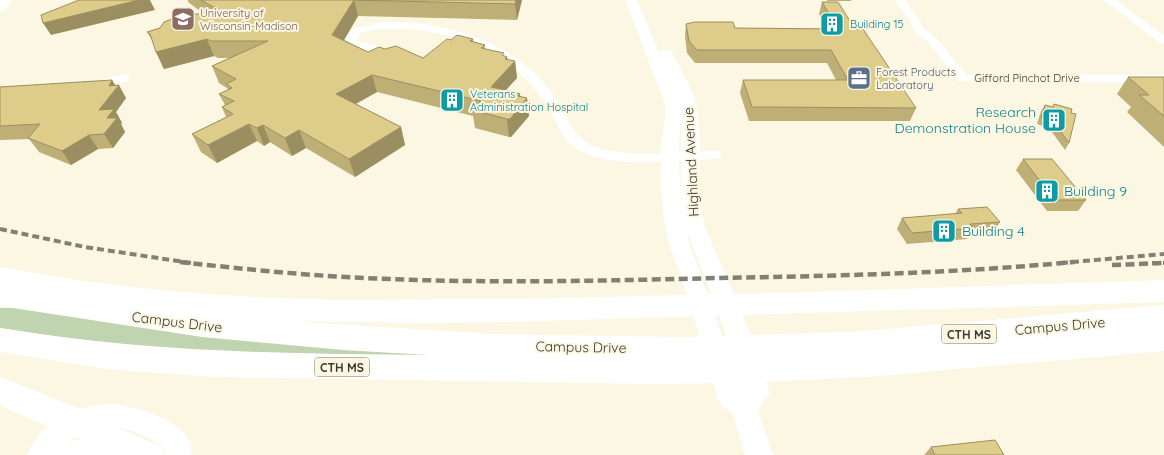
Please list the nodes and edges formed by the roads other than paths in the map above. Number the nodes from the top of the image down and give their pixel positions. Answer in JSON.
{"nodes":[{"id":1,"x":7,"y":0,"type":"edge"},
{"id":2,"x":899,"y":0,"type":"edge"},
{"id":3,"x":1109,"y":0,"type":"edge"},
{"id":4,"x":639,"y":4,"type":"edge"},
{"id":5,"x":0,"y":8,"type":"edge"},
{"id":6,"x":1164,"y":40,"type":"edge"},
{"id":7,"x":480,"y":42,"type":"junction"},
{"id":8,"x":459,"y":46,"type":"edge"},
{"id":9,"x":402,"y":57,"type":"edge"},
{"id":10,"x":124,"y":78,"type":"dead end"},
{"id":11,"x":1164,"y":79,"type":"edge"},
{"id":12,"x":82,"y":88,"type":"edge"},
{"id":13,"x":670,"y":156,"type":"junction"},
{"id":14,"x":691,"y":156,"type":"junction"},
{"id":15,"x":715,"y":156,"type":"dead end"},
{"id":16,"x":0,"y":277,"type":"edge"},
{"id":17,"x":1164,"y":291,"type":"edge"},
{"id":18,"x":0,"y":295,"type":"edge"},
{"id":19,"x":714,"y":305,"type":"junction"},
{"id":20,"x":1164,"y":316,"type":"edge"},
{"id":21,"x":1164,"y":339,"type":"edge"},
{"id":22,"x":0,"y":340,"type":"edge"},
{"id":23,"x":778,"y":358,"type":"junction"},
{"id":24,"x":683,"y":360,"type":"junction"},
{"id":25,"x":0,"y":391,"type":"edge"},
{"id":26,"x":76,"y":423,"type":"junction"},
{"id":27,"x":119,"y":442,"type":"junction"},
{"id":28,"x":178,"y":454,"type":"edge"},
{"id":29,"x":41,"y":455,"type":"edge"},
{"id":30,"x":68,"y":455,"type":"edge"},
{"id":31,"x":150,"y":455,"type":"edge"},
{"id":32,"x":760,"y":455,"type":"edge"}],
"edges":[{"from":1,"to":5,"type":"street"},
{"from":2,"to":11,"type":"street","name":"Gifford Pinchot Drive"},
{"from":3,"to":6,"type":"street"},
{"from":4,"to":13,"type":"street","name":"Highland Avenue"},
{"from":4,"to":14,"type":"street","name":"Highland Avenue"},
{"from":7,"to":8,"type":"street"},
{"from":7,"to":9,"type":"street"},
{"from":7,"to":13,"type":"street"},
{"from":10,"to":12,"type":"street"},
{"from":13,"to":14,"type":"street"},
{"from":13,"to":19,"type":"street","name":"Highland Avenue"},
{"from":14,"to":15,"type":"street"},
{"from":14,"to":19,"type":"street","name":"Highland Avenue"},
{"from":16,"to":19,"type":"main road"},
{"from":17,"to":19,"type":"main road"},
{"from":18,"to":24,"type":"main road","name":"Campus Drive","number":"CTH MS"},
{"from":19,"to":32,"type":"street","name":"Highland Avenue"},
{"from":20,"to":23,"type":"main road","name":"Campus Drive","number":"CTH MS"},
{"from":21,"to":23,"type":"main road","name":"Campus Drive","number":"CTH MS"},
{"from":22,"to":24,"type":"main road","name":"Campus Drive","number":"CTH MS"},
{"from":23,"to":24,"type":"main road","name":"Campus Drive","number":"CTH MS"},
{"from":25,"to":26,"type":"main road"},
{"from":26,"to":27,"type":"street"},
{"from":26,"to":28,"type":"street"},
{"from":26,"to":29,"type":"street"},
{"from":27,"to":30,"type":"street"},
{"from":27,"to":31,"type":"street"}]}
